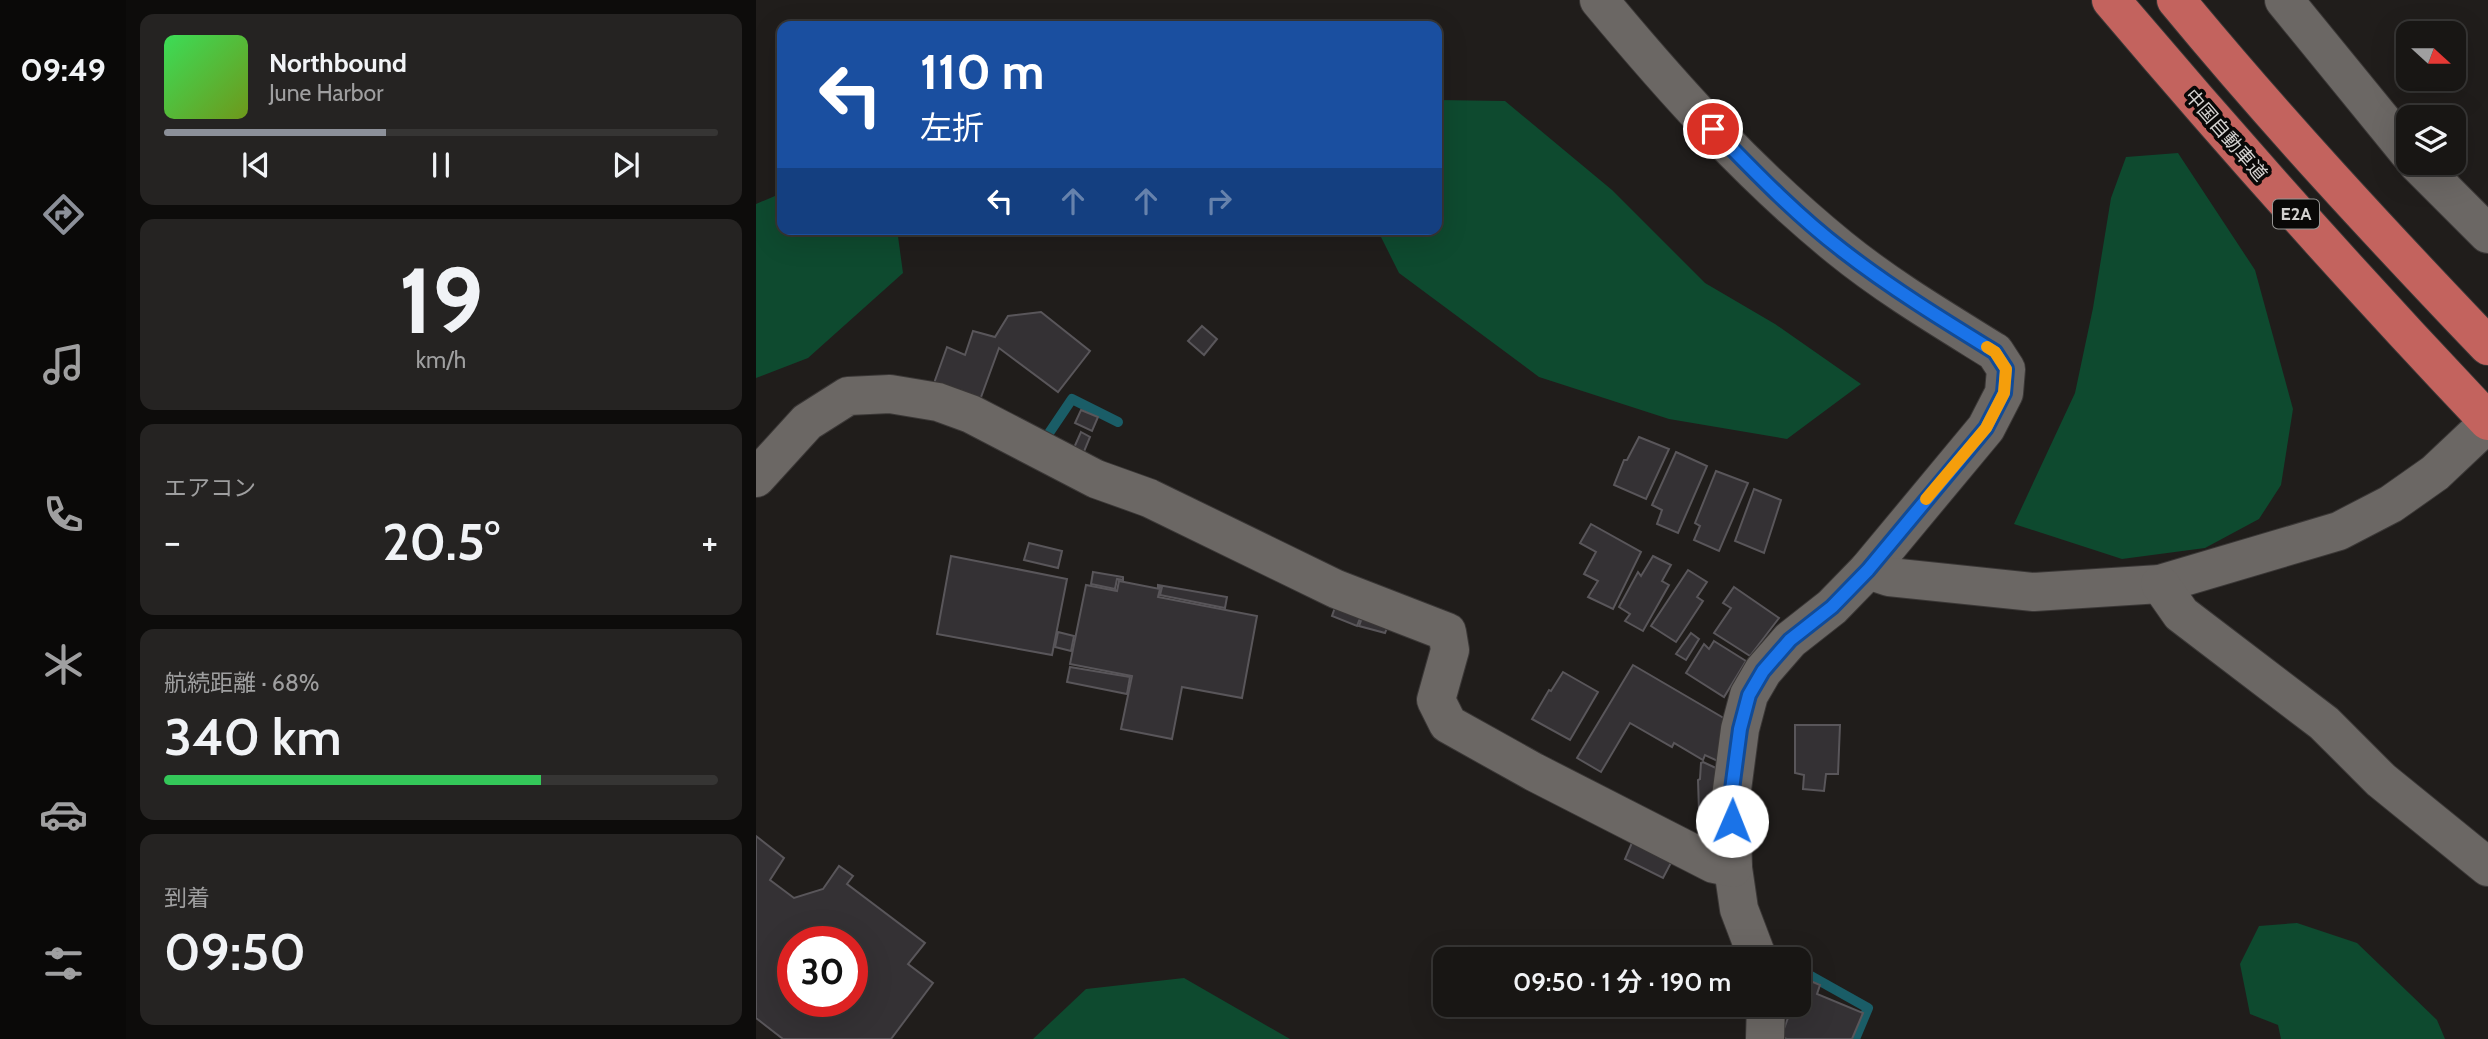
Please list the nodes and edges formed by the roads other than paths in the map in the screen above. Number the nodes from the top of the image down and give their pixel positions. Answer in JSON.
{"nodes":[{"id":1,"x":1599,"y":0,"type":"edge"},
{"id":2,"x":2111,"y":0,"type":"edge"},
{"id":3,"x":2176,"y":0,"type":"edge"},
{"id":4,"x":2284,"y":0,"type":"edge"},
{"id":5,"x":2396,"y":137,"type":"edge"},
{"id":6,"x":2429,"y":175,"type":"edge"},
{"id":7,"x":2488,"y":234,"type":"edge"},
{"id":8,"x":2488,"y":346,"type":"edge"},
{"id":9,"x":2488,"y":422,"type":"edge"},
{"id":10,"x":756,"y":478,"type":"edge"},
{"id":11,"x":1868,"y":570,"type":"junction"},
{"id":12,"x":2160,"y":584,"type":"junction"},
{"id":13,"x":2488,"y":867,"type":"edge"},
{"id":14,"x":1733,"y":868,"type":"junction"},
{"id":15,"x":1753,"y":947,"type":"edge"},
{"id":16,"x":1766,"y":1017,"type":"edge"},
{"id":17,"x":1765,"y":1039,"type":"edge"}],
"edges":[{"from":1,"to":11,"type":"street"},
{"from":2,"to":9,"type":"highway","name":"中国自動車道","number":"E2A"},
{"from":3,"to":8,"type":"highway","number":"E2A"},
{"from":4,"to":5,"type":"street"},
{"from":6,"to":7,"type":"street"},
{"from":9,"to":12,"type":"street"},
{"from":10,"to":14,"type":"street"},
{"from":11,"to":12,"type":"street"},
{"from":11,"to":14,"type":"street"},
{"from":12,"to":13,"type":"street"},
{"from":14,"to":15,"type":"street"},
{"from":16,"to":17,"type":"street"}]}
